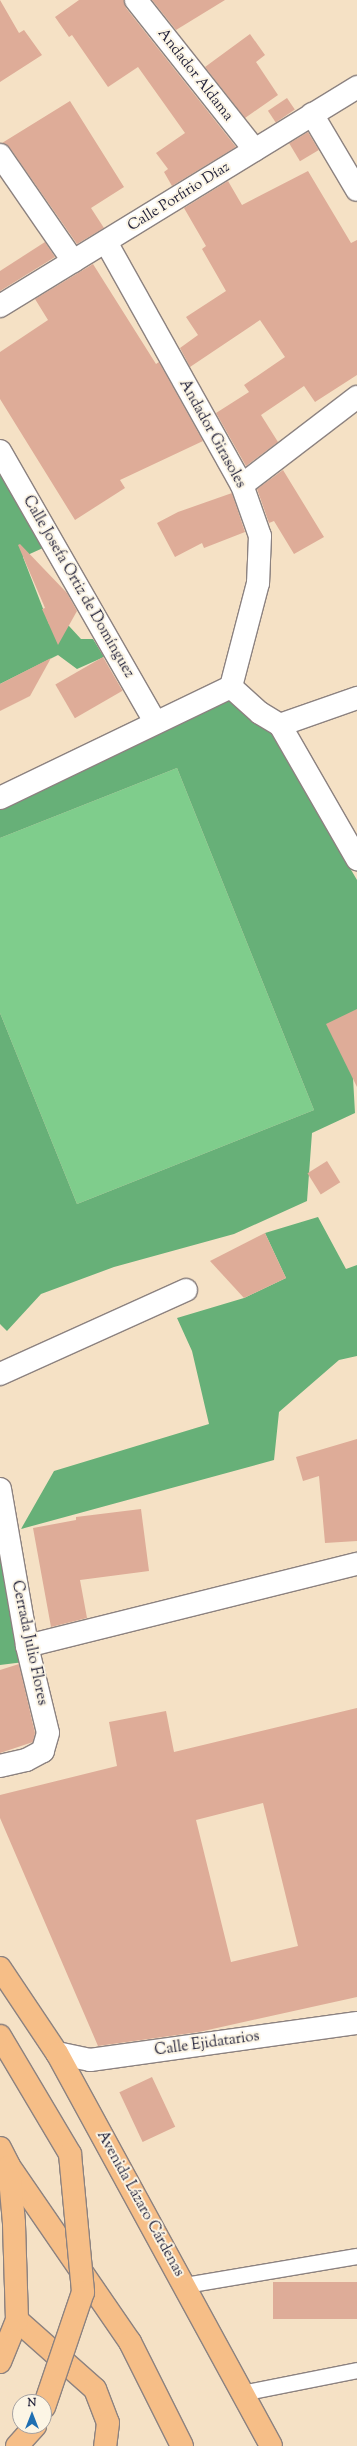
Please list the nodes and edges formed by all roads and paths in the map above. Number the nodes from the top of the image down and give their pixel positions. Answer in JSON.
{"nodes":[{"id":1,"x":136,"y":0,"type":"edge"},
{"id":2,"x":357,"y":87,"type":"edge"},
{"id":3,"x":312,"y":114,"type":"junction"},
{"id":4,"x":255,"y":150,"type":"junction"},
{"id":5,"x":0,"y":155,"type":"edge"},
{"id":6,"x":357,"y":190,"type":"edge"},
{"id":7,"x":106,"y":242,"type":"junction"},
{"id":8,"x":73,"y":261,"type":"junction"},
{"id":9,"x":0,"y":306,"type":"edge"},
{"id":10,"x":357,"y":397,"type":"edge"},
{"id":11,"x":0,"y":451,"type":"edge"},
{"id":12,"x":242,"y":485,"type":"junction"},
{"id":13,"x":231,"y":687,"type":"junction"},
{"id":14,"x":357,"y":698,"type":"edge"},
{"id":15,"x":155,"y":722,"type":"junction"},
{"id":16,"x":280,"y":725,"type":"junction"},
{"id":17,"x":0,"y":798,"type":"edge"},
{"id":18,"x":357,"y":859,"type":"edge"},
{"id":19,"x":186,"y":1290,"type":"dead end"},
{"id":20,"x":0,"y":1374,"type":"edge"},
{"id":21,"x":0,"y":1489,"type":"edge"},
{"id":22,"x":357,"y":1564,"type":"edge"},
{"id":23,"x":27,"y":1646,"type":"junction"},
{"id":24,"x":0,"y":1766,"type":"edge"},
{"id":25,"x":0,"y":1968,"type":"edge"},
{"id":26,"x":357,"y":2023,"type":"edge"},
{"id":27,"x":0,"y":2036,"type":"edge"},
{"id":28,"x":57,"y":2053,"type":"junction"},
{"id":29,"x":5,"y":2157,"type":"edge"},
{"id":30,"x":7,"y":2224,"type":"edge"},
{"id":31,"x":357,"y":2256,"type":"edge"},
{"id":32,"x":185,"y":2285,"type":"junction"},
{"id":33,"x":16,"y":2320,"type":"junction"},
{"id":34,"x":0,"y":2362,"type":"edge"},
{"id":35,"x":357,"y":2370,"type":"edge"},
{"id":36,"x":242,"y":2393,"type":"junction"},
{"id":37,"x":48,"y":2394,"type":"edge"},
{"id":38,"x":28,"y":2434,"type":"edge"},
{"id":39,"x":17,"y":2446,"type":"edge"},
{"id":40,"x":106,"y":2446,"type":"edge"},
{"id":41,"x":182,"y":2446,"type":"edge"},
{"id":42,"x":271,"y":2446,"type":"edge"}],
"edges":[{"from":1,"to":4,"type":"street","name":"Andador Aldama"},
{"from":2,"to":3,"type":"street","name":"Calle Porfirio Díaz"},
{"from":3,"to":4,"type":"street","name":"Calle Porfirio Díaz"},
{"from":3,"to":6,"type":"street"},
{"from":4,"to":7,"type":"street","name":"Calle Porfirio Díaz"},
{"from":5,"to":8,"type":"street"},
{"from":7,"to":8,"type":"street","name":"Calle Porfirio Díaz"},
{"from":7,"to":12,"type":"street","name":"Andador Girasoles"},
{"from":8,"to":9,"type":"street","name":"Calle Porfirio Díaz"},
{"from":10,"to":12,"type":"street"},
{"from":11,"to":15,"type":"street","name":"Calle Josefa Ortiz de Domínguez"},
{"from":12,"to":13,"type":"street","name":"Andador Girasoles"},
{"from":13,"to":15,"type":"street"},
{"from":13,"to":16,"type":"street"},
{"from":14,"to":16,"type":"street"},
{"from":15,"to":17,"type":"street"},
{"from":16,"to":18,"type":"street"},
{"from":19,"to":20,"type":"street"},
{"from":21,"to":23,"type":"street","name":"Cerrada Julio Flores"},
{"from":22,"to":23,"type":"street"},
{"from":23,"to":24,"type":"street","name":"Cerrada Julio Flores"},
{"from":25,"to":28,"type":"main road","name":"Avenida Lázaro Cárdenas"},
{"from":26,"to":28,"type":"street","name":"Calle Ejidatarios"},
{"from":27,"to":37,"type":"main road","bridge":true},
{"from":28,"to":32,"type":"main road","name":"Avenida Lázaro Cárdenas"},
{"from":29,"to":30,"type":"main road"},
{"from":29,"to":41,"type":"main road"},
{"from":30,"to":33,"type":"main road"},
{"from":31,"to":32,"type":"lane"},
{"from":32,"to":36,"type":"main road","name":"Avenida Lázaro Cárdenas"},
{"from":33,"to":34,"type":"main road"},
{"from":33,"to":40,"type":"main road"},
{"from":35,"to":36,"type":"lane"},
{"from":36,"to":42,"type":"main road","name":"Avenida Lázaro Cárdenas"},
{"from":38,"to":39,"type":"main road"}]}
